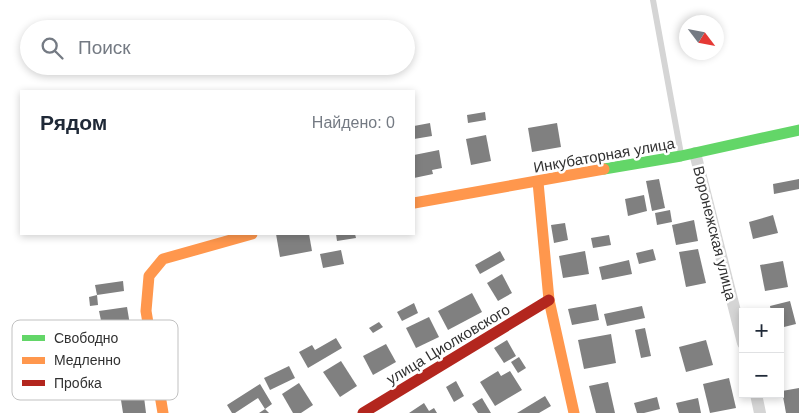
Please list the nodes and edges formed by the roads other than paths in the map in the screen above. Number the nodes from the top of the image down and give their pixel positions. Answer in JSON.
{"nodes":[{"id":1,"x":653,"y":0,"type":"edge"},
{"id":2,"x":799,"y":130,"type":"edge"},
{"id":3,"x":695,"y":153,"type":"junction"},
{"id":4,"x":681,"y":156,"type":"junction"},
{"id":5,"x":538,"y":182,"type":"junction"},
{"id":6,"x":415,"y":203,"type":"edge"},
{"id":7,"x":248,"y":235,"type":"edge"},
{"id":8,"x":549,"y":300,"type":"junction"},
{"id":9,"x":148,"y":320,"type":"edge"},
{"id":10,"x":739,"y":327,"type":"edge"},
{"id":11,"x":757,"y":398,"type":"edge"},
{"id":12,"x":161,"y":400,"type":"edge"},
{"id":13,"x":163,"y":413,"type":"edge"},
{"id":14,"x":362,"y":413,"type":"edge"},
{"id":15,"x":574,"y":413,"type":"edge"},
{"id":16,"x":760,"y":413,"type":"edge"}],
"edges":[{"from":1,"to":4,"type":"lane"},
{"from":2,"to":3,"type":"street","name":"Инкубаторная улица"},
{"from":3,"to":4,"type":"street","name":"Инкубаторная улица"},
{"from":3,"to":10,"type":"street","name":"Воронежская улица"},
{"from":4,"to":5,"type":"street","name":"Инкубаторная улица"},
{"from":5,"to":6,"type":"street","name":"Инкубаторная улица"},
{"from":5,"to":8,"type":"street"},
{"from":7,"to":9,"type":"street"},
{"from":8,"to":14,"type":"street","name":"улица Циолковского"},
{"from":8,"to":15,"type":"street"},
{"from":11,"to":16,"type":"street"},
{"from":12,"to":13,"type":"street"}]}
